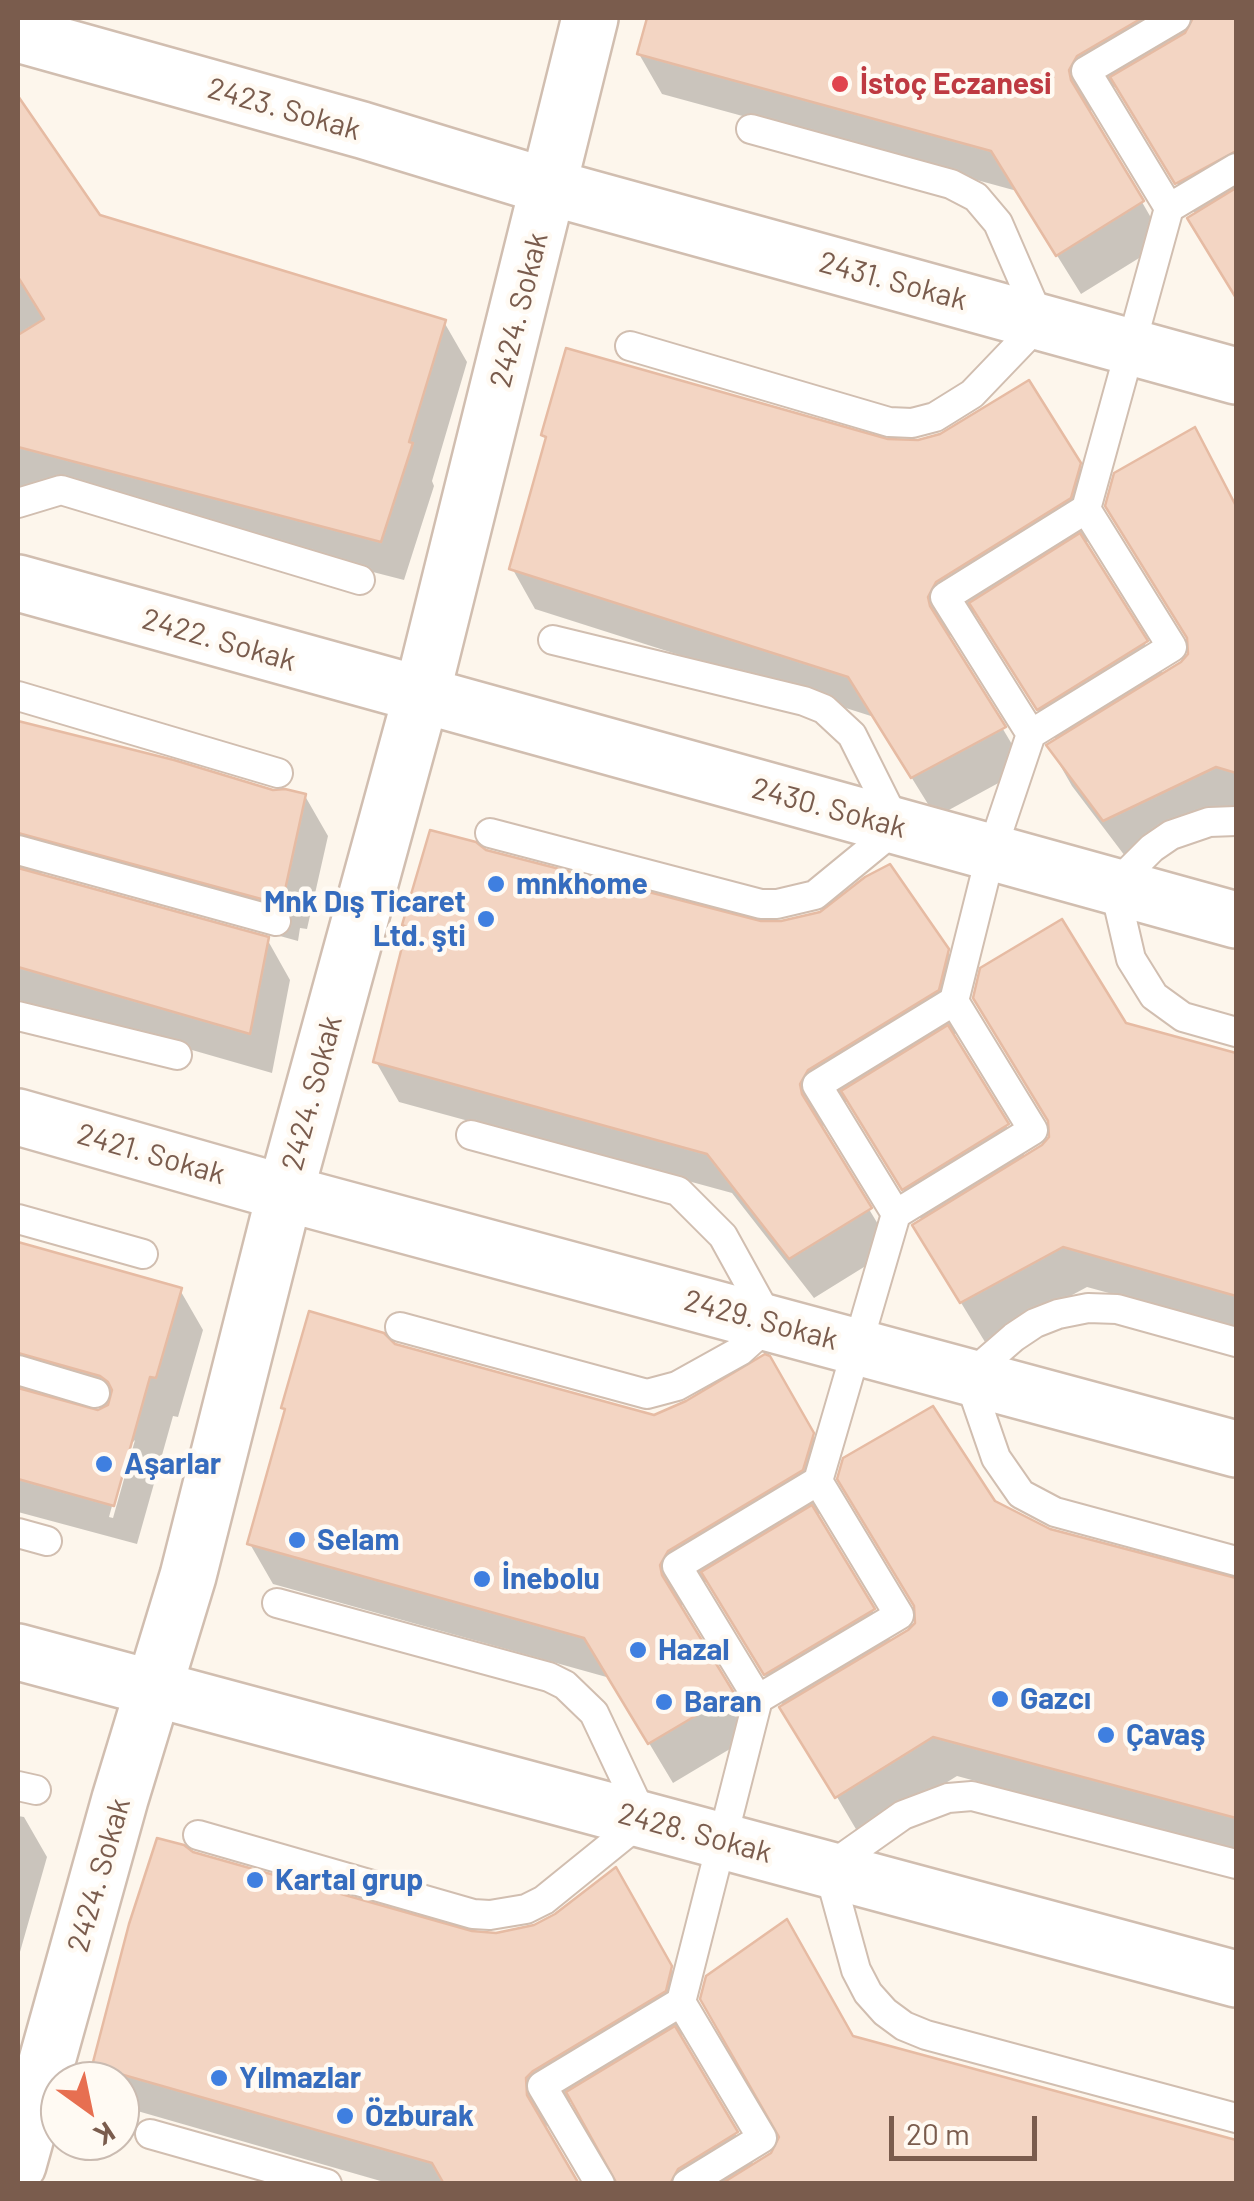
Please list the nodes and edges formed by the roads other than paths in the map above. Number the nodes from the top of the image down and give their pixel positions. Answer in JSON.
{"nodes":[{"id":1,"x":590,"y":18,"type":"edge"},
{"id":2,"x":1176,"y":18,"type":"edge"},
{"id":3,"x":18,"y":34,"type":"edge"},
{"id":4,"x":752,"y":129,"type":"dead end"},
{"id":5,"x":1236,"y":168,"type":"edge"},
{"id":6,"x":549,"y":187,"type":"junction"},
{"id":7,"x":1169,"y":208,"type":"junction"},
{"id":8,"x":1041,"y":322,"type":"junction"},
{"id":9,"x":630,"y":346,"type":"dead end"},
{"id":10,"x":1129,"y":346,"type":"junction"},
{"id":11,"x":1234,"y":379,"type":"edge"},
{"id":12,"x":18,"y":503,"type":"edge"},
{"id":13,"x":1086,"y":508,"type":"junction"},
{"id":14,"x":360,"y":580,"type":"dead end"},
{"id":15,"x":18,"y":583,"type":"edge"},
{"id":16,"x":553,"y":640,"type":"dead end"},
{"id":17,"x":18,"y":696,"type":"edge"},
{"id":18,"x":420,"y":697,"type":"junction"},
{"id":19,"x":1031,"y":734,"type":"junction"},
{"id":20,"x":278,"y":773,"type":"dead end"},
{"id":21,"x":1236,"y":822,"type":"edge"},
{"id":22,"x":898,"y":828,"type":"junction"},
{"id":23,"x":490,"y":833,"type":"dead end"},
{"id":24,"x":18,"y":850,"type":"edge"},
{"id":25,"x":991,"y":852,"type":"junction"},
{"id":26,"x":1114,"y":886,"type":"junction"},
{"id":27,"x":1236,"y":920,"type":"edge"},
{"id":28,"x":276,"y":921,"type":"dead end"},
{"id":29,"x":954,"y":1000,"type":"junction"},
{"id":30,"x":18,"y":1016,"type":"edge"},
{"id":31,"x":1236,"y":1032,"type":"edge"},
{"id":32,"x":177,"y":1055,"type":"dead end"},
{"id":33,"x":18,"y":1117,"type":"edge"},
{"id":34,"x":471,"y":1135,"type":"dead end"},
{"id":35,"x":284,"y":1192,"type":"junction"},
{"id":36,"x":896,"y":1214,"type":"junction"},
{"id":37,"x":18,"y":1219,"type":"edge"},
{"id":38,"x":143,"y":1254,"type":"dead end"},
{"id":39,"x":771,"y":1323,"type":"junction"},
{"id":40,"x":400,"y":1327,"type":"dead end"},
{"id":41,"x":1236,"y":1342,"type":"edge"},
{"id":42,"x":859,"y":1348,"type":"junction"},
{"id":43,"x":18,"y":1370,"type":"edge"},
{"id":44,"x":968,"y":1377,"type":"junction"},
{"id":45,"x":95,"y":1393,"type":"dead end"},
{"id":46,"x":1236,"y":1449,"type":"edge"},
{"id":47,"x":818,"y":1481,"type":"junction"},
{"id":48,"x":18,"y":1533,"type":"edge"},
{"id":49,"x":47,"y":1540,"type":"dead end"},
{"id":50,"x":1236,"y":1561,"type":"edge"},
{"id":51,"x":276,"y":1603,"type":"dead end"},
{"id":52,"x":18,"y":1652,"type":"edge"},
{"id":53,"x":154,"y":1687,"type":"junction"},
{"id":54,"x":758,"y":1699,"type":"junction"},
{"id":55,"x":644,"y":1819,"type":"junction"},
{"id":56,"x":198,"y":1835,"type":"dead end"},
{"id":57,"x":722,"y":1840,"type":"junction"},
{"id":58,"x":1236,"y":1864,"type":"edge"},
{"id":59,"x":828,"y":1868,"type":"junction"},
{"id":60,"x":1236,"y":1979,"type":"edge"},
{"id":61,"x":682,"y":2002,"type":"junction"},
{"id":62,"x":1236,"y":2118,"type":"edge"},
{"id":63,"x":150,"y":2134,"type":"dead end"},
{"id":64,"x":18,"y":2164,"type":"edge"},
{"id":65,"x":327,"y":2184,"type":"edge"},
{"id":66,"x":600,"y":2184,"type":"edge"},
{"id":67,"x":686,"y":2184,"type":"edge"}],
"edges":[{"from":1,"to":6,"type":"street","name":"2424. Sokak"},
{"from":2,"to":7,"type":"lane"},
{"from":3,"to":6,"type":"street","name":"2423. Sokak"},
{"from":4,"to":8,"type":"lane"},
{"from":5,"to":7,"type":"lane"},
{"from":6,"to":8,"type":"street","name":"2431. Sokak"},
{"from":6,"to":18,"type":"street","name":"2424. Sokak"},
{"from":7,"to":10,"type":"lane"},
{"from":8,"to":9,"type":"lane"},
{"from":8,"to":10,"type":"street","name":"2431. Sokak"},
{"from":10,"to":11,"type":"street","name":"2431. Sokak"},
{"from":10,"to":13,"type":"lane"},
{"from":12,"to":14,"type":"lane"},
{"from":13,"to":19,"type":"lane"},
{"from":13,"to":19,"type":"lane"},
{"from":15,"to":18,"type":"street","name":"2422. Sokak"},
{"from":16,"to":22,"type":"lane"},
{"from":17,"to":20,"type":"lane"},
{"from":18,"to":22,"type":"street","name":"2430. Sokak"},
{"from":18,"to":35,"type":"street","name":"2424. Sokak"},
{"from":19,"to":25,"type":"lane"},
{"from":21,"to":26,"type":"lane"},
{"from":22,"to":23,"type":"lane"},
{"from":22,"to":25,"type":"street","name":"2430. Sokak"},
{"from":24,"to":28,"type":"lane"},
{"from":25,"to":26,"type":"street","name":"2430. Sokak"},
{"from":25,"to":29,"type":"lane"},
{"from":26,"to":27,"type":"street","name":"2430. Sokak"},
{"from":26,"to":31,"type":"lane"},
{"from":29,"to":36,"type":"lane"},
{"from":29,"to":36,"type":"lane"},
{"from":30,"to":32,"type":"lane"},
{"from":33,"to":35,"type":"street","name":"2421. Sokak"},
{"from":34,"to":39,"type":"lane"},
{"from":35,"to":39,"type":"street","name":"2429. Sokak"},
{"from":35,"to":53,"type":"street","name":"2424. Sokak"},
{"from":36,"to":42,"type":"lane"},
{"from":37,"to":38,"type":"lane"},
{"from":39,"to":40,"type":"lane"},
{"from":39,"to":42,"type":"street","name":"2429. Sokak"},
{"from":41,"to":44,"type":"lane"},
{"from":42,"to":44,"type":"street","name":"2429. Sokak"},
{"from":42,"to":47,"type":"lane"},
{"from":43,"to":45,"type":"lane"},
{"from":44,"to":46,"type":"street","name":"2429. Sokak"},
{"from":44,"to":50,"type":"lane"},
{"from":47,"to":54,"type":"lane"},
{"from":47,"to":54,"type":"lane"},
{"from":48,"to":49,"type":"lane"},
{"from":51,"to":55,"type":"lane"},
{"from":52,"to":53,"type":"street","name":"2428. Sokak"},
{"from":53,"to":55,"type":"street","name":"2428. Sokak"},
{"from":53,"to":64,"type":"street","name":"2424. Sokak"},
{"from":54,"to":57,"type":"lane"},
{"from":55,"to":56,"type":"lane"},
{"from":55,"to":57,"type":"street","name":"2428. Sokak"},
{"from":57,"to":59,"type":"street","name":"2428. Sokak"},
{"from":57,"to":61,"type":"lane"},
{"from":58,"to":59,"type":"lane"},
{"from":59,"to":60,"type":"street","name":"2428. Sokak"},
{"from":59,"to":62,"type":"lane"},
{"from":61,"to":66,"type":"lane"},
{"from":61,"to":67,"type":"lane"},
{"from":63,"to":65,"type":"lane"}]}
